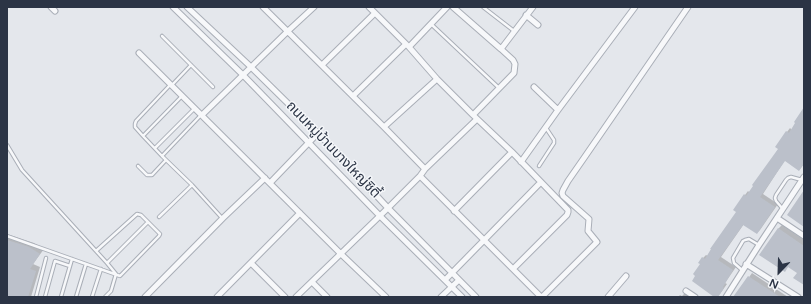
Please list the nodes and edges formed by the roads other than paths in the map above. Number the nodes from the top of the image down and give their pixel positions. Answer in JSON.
{"nodes":[{"id":1,"x":173,"y":7,"type":"edge"},
{"id":2,"x":187,"y":7,"type":"edge"},
{"id":3,"x":263,"y":7,"type":"edge"},
{"id":4,"x":314,"y":7,"type":"edge"},
{"id":5,"x":369,"y":7,"type":"edge"},
{"id":6,"x":447,"y":7,"type":"edge"},
{"id":7,"x":454,"y":7,"type":"edge"},
{"id":8,"x":483,"y":7,"type":"edge"},
{"id":9,"x":533,"y":7,"type":"edge"},
{"id":10,"x":635,"y":7,"type":"edge"},
{"id":11,"x":688,"y":7,"type":"edge"},
{"id":12,"x":375,"y":13,"type":"junction"},
{"id":13,"x":526,"y":16,"type":"junction"},
{"id":14,"x":431,"y":24,"type":"junction"},
{"id":15,"x":538,"y":25,"type":"dead end"},
{"id":16,"x":288,"y":31,"type":"junction"},
{"id":17,"x":514,"y":31,"type":"junction"},
{"id":18,"x":162,"y":36,"type":"dead end"},
{"id":19,"x":408,"y":46,"type":"junction"},
{"id":20,"x":501,"y":49,"type":"junction"},
{"id":21,"x":139,"y":53,"type":"dead end"},
{"id":22,"x":191,"y":65,"type":"junction"},
{"id":23,"x":322,"y":65,"type":"junction"},
{"id":24,"x":251,"y":67,"type":"junction"},
{"id":25,"x":242,"y":76,"type":"junction"},
{"id":26,"x":438,"y":79,"type":"junction"},
{"id":27,"x":171,"y":84,"type":"junction"},
{"id":28,"x":213,"y":86,"type":"dead end"},
{"id":29,"x":534,"y":87,"type":"dead end"},
{"id":30,"x":500,"y":88,"type":"junction"},
{"id":31,"x":182,"y":95,"type":"junction"},
{"id":32,"x":353,"y":96,"type":"junction"},
{"id":33,"x":195,"y":108,"type":"junction"},
{"id":34,"x":558,"y":110,"type":"junction"},
{"id":35,"x":202,"y":115,"type":"junction"},
{"id":36,"x":475,"y":117,"type":"junction"},
{"id":37,"x":384,"y":127,"type":"junction"},
{"id":38,"x":546,"y":128,"type":"junction"},
{"id":39,"x":318,"y":133,"type":"junction"},
{"id":40,"x":143,"y":136,"type":"junction"},
{"id":41,"x":309,"y":143,"type":"junction"},
{"id":42,"x":7,"y":145,"type":"edge"},
{"id":43,"x":155,"y":148,"type":"junction"},
{"id":44,"x":512,"y":152,"type":"junction"},
{"id":45,"x":162,"y":156,"type":"junction"},
{"id":46,"x":166,"y":160,"type":"junction"},
{"id":47,"x":521,"y":162,"type":"junction"},
{"id":48,"x":138,"y":166,"type":"dead end"},
{"id":49,"x":539,"y":166,"type":"dead end"},
{"id":50,"x":425,"y":169,"type":"junction"},
{"id":51,"x":420,"y":176,"type":"junction"},
{"id":52,"x":265,"y":178,"type":"junction"},
{"id":53,"x":803,"y":179,"type":"edge"},
{"id":54,"x":541,"y":182,"type":"junction"},
{"id":55,"x":270,"y":183,"type":"junction"},
{"id":56,"x":192,"y":185,"type":"junction"},
{"id":57,"x":388,"y":208,"type":"junction"},
{"id":58,"x":783,"y":208,"type":"junction"},
{"id":59,"x":454,"y":211,"type":"junction"},
{"id":60,"x":300,"y":213,"type":"junction"},
{"id":61,"x":380,"y":216,"type":"junction"},
{"id":62,"x":159,"y":217,"type":"dead end"},
{"id":63,"x":223,"y":218,"type":"junction"},
{"id":64,"x":777,"y":218,"type":"junction"},
{"id":65,"x":148,"y":222,"type":"junction"},
{"id":66,"x":7,"y":236,"type":"edge"},
{"id":67,"x":804,"y":236,"type":"edge"},
{"id":68,"x":484,"y":240,"type":"junction"},
{"id":69,"x":759,"y":244,"type":"junction"},
{"id":70,"x":96,"y":251,"type":"junction"},
{"id":71,"x":341,"y":254,"type":"junction"},
{"id":72,"x":46,"y":258,"type":"dead end"},
{"id":73,"x":72,"y":259,"type":"junction"},
{"id":74,"x":107,"y":263,"type":"junction"},
{"id":75,"x":251,"y":263,"type":"junction"},
{"id":76,"x":86,"y":264,"type":"junction"},
{"id":77,"x":746,"y":264,"type":"junction"},
{"id":78,"x":70,"y":266,"type":"junction"},
{"id":79,"x":101,"y":269,"type":"junction"},
{"id":80,"x":513,"y":269,"type":"junction"},
{"id":81,"x":742,"y":270,"type":"junction"},
{"id":82,"x":452,"y":273,"type":"junction"},
{"id":83,"x":116,"y":274,"type":"junction"},
{"id":84,"x":626,"y":276,"type":"dead end"},
{"id":85,"x":445,"y":280,"type":"junction"},
{"id":86,"x":459,"y":280,"type":"junction"},
{"id":87,"x":312,"y":282,"type":"junction"},
{"id":88,"x":451,"y":287,"type":"junction"},
{"id":89,"x":686,"y":291,"type":"dead end"},
{"id":90,"x":36,"y":297,"type":"edge"},
{"id":91,"x":45,"y":297,"type":"edge"},
{"id":92,"x":61,"y":297,"type":"edge"},
{"id":93,"x":76,"y":297,"type":"edge"},
{"id":94,"x":92,"y":297,"type":"edge"},
{"id":95,"x":105,"y":297,"type":"edge"},
{"id":96,"x":145,"y":297,"type":"edge"},
{"id":97,"x":217,"y":297,"type":"edge"},
{"id":98,"x":285,"y":297,"type":"edge"},
{"id":99,"x":296,"y":297,"type":"edge"},
{"id":100,"x":327,"y":297,"type":"edge"},
{"id":101,"x":386,"y":297,"type":"edge"},
{"id":102,"x":441,"y":297,"type":"edge"},
{"id":103,"x":462,"y":297,"type":"edge"},
{"id":104,"x":476,"y":297,"type":"edge"},
{"id":105,"x":541,"y":297,"type":"edge"},
{"id":106,"x":608,"y":297,"type":"edge"},
{"id":107,"x":695,"y":297,"type":"edge"},
{"id":108,"x":726,"y":297,"type":"edge"},
{"id":109,"x":798,"y":297,"type":"edge"}],
"edges":[{"from":1,"to":25,"type":"street","name":"ถนนหมู่บ้านบางใหญ่ซิตี้"},
{"from":2,"to":24,"type":"street","name":"ถนนหมู่บ้านบางใหญ่ซิตี้"},
{"from":3,"to":16,"type":"street"},
{"from":4,"to":16,"type":"street"},
{"from":5,"to":12,"type":"street"},
{"from":6,"to":14,"type":"street"},
{"from":7,"to":20,"type":"street"},
{"from":8,"to":17,"type":"lane"},
{"from":9,"to":13,"type":"street"},
{"from":10,"to":34,"type":"street"},
{"from":11,"to":105,"type":"street"},
{"from":12,"to":19,"type":"street"},
{"from":12,"to":23,"type":"street"},
{"from":13,"to":15,"type":"street"},
{"from":13,"to":17,"type":"street"},
{"from":14,"to":19,"type":"street"},
{"from":14,"to":30,"type":"lane"},
{"from":16,"to":23,"type":"street"},
{"from":16,"to":24,"type":"street"},
{"from":17,"to":20,"type":"street"},
{"from":18,"to":22,"type":"lane"},
{"from":19,"to":26,"type":"street"},
{"from":19,"to":32,"type":"street"},
{"from":20,"to":30,"type":"street"},
{"from":21,"to":27,"type":"street"},
{"from":22,"to":27,"type":"lane"},
{"from":22,"to":28,"type":"lane"},
{"from":23,"to":32,"type":"street"},
{"from":24,"to":25,"type":"street"},
{"from":24,"to":39,"type":"street","name":"ถนนหมู่บ้านบางใหญ่ซิตี้"},
{"from":25,"to":35,"type":"street"},
{"from":25,"to":41,"type":"street","name":"ถนนหมู่บ้านบางใหญ่ซิตี้"},
{"from":26,"to":36,"type":"street"},
{"from":26,"to":37,"type":"street"},
{"from":27,"to":31,"type":"street"},
{"from":27,"to":40,"type":"lane"},
{"from":29,"to":34,"type":"street"},
{"from":30,"to":36,"type":"street"},
{"from":31,"to":33,"type":"street"},
{"from":31,"to":40,"type":"lane"},
{"from":32,"to":37,"type":"street"},
{"from":33,"to":35,"type":"street"},
{"from":33,"to":43,"type":"lane"},
{"from":34,"to":38,"type":"street"},
{"from":35,"to":45,"type":"lane"},
{"from":35,"to":52,"type":"street"},
{"from":36,"to":44,"type":"street"},
{"from":36,"to":50,"type":"street"},
{"from":37,"to":50,"type":"street"},
{"from":38,"to":47,"type":"street"},
{"from":38,"to":49,"type":"lane"},
{"from":39,"to":41,"type":"street"},
{"from":39,"to":57,"type":"street","name":"ถนนหมู่บ้านบางใหญ่ซิตี้"},
{"from":40,"to":43,"type":"lane"},
{"from":41,"to":55,"type":"street"},
{"from":41,"to":61,"type":"street","name":"ถนนหมู่บ้านบางใหญ่ซิตี้"},
{"from":42,"to":70,"type":"lane"},
{"from":43,"to":45,"type":"lane"},
{"from":44,"to":47,"type":"street"},
{"from":44,"to":59,"type":"street"},
{"from":45,"to":46,"type":"lane"},
{"from":46,"to":48,"type":"lane"},
{"from":46,"to":56,"type":"lane"},
{"from":47,"to":54,"type":"street"},
{"from":50,"to":51,"type":"street"},
{"from":51,"to":57,"type":"street"},
{"from":51,"to":59,"type":"street"},
{"from":52,"to":55,"type":"street"},
{"from":52,"to":63,"type":"street"},
{"from":53,"to":58,"type":"street"},
{"from":53,"to":58,"type":"lane"},
{"from":54,"to":68,"type":"street"},
{"from":54,"to":80,"type":"street"},
{"from":55,"to":60,"type":"street"},
{"from":56,"to":62,"type":"lane"},
{"from":56,"to":63,"type":"lane"},
{"from":57,"to":61,"type":"street"},
{"from":57,"to":82,"type":"street","name":"ถนนหมู่บ้านบางใหญ่ซิตี้"},
{"from":58,"to":64,"type":"street"},
{"from":59,"to":68,"type":"street"},
{"from":60,"to":71,"type":"street"},
{"from":60,"to":75,"type":"street"},
{"from":61,"to":71,"type":"street"},
{"from":61,"to":85,"type":"street","name":"ถนนหมู่บ้านบางใหญ่ซิตี้"},
{"from":63,"to":96,"type":"street"},
{"from":64,"to":67,"type":"street"},
{"from":64,"to":69,"type":"street"},
{"from":65,"to":70,"type":"lane"},
{"from":65,"to":74,"type":"lane"},
{"from":65,"to":83,"type":"lane"},
{"from":66,"to":73,"type":"lane"},
{"from":68,"to":80,"type":"street"},
{"from":68,"to":82,"type":"street"},
{"from":69,"to":77,"type":"street"},
{"from":69,"to":81,"type":"lane"},
{"from":70,"to":74,"type":"lane"},
{"from":71,"to":87,"type":"street"},
{"from":71,"to":101,"type":"street"},
{"from":72,"to":90,"type":"lane"},
{"from":73,"to":76,"type":"lane"},
{"from":73,"to":78,"type":"lane"},
{"from":74,"to":83,"type":"lane"},
{"from":75,"to":97,"type":"street"},
{"from":75,"to":98,"type":"street"},
{"from":76,"to":79,"type":"lane"},
{"from":76,"to":93,"type":"lane"},
{"from":77,"to":81,"type":"street"},
{"from":77,"to":109,"type":"street"},
{"from":78,"to":91,"type":"lane"},
{"from":78,"to":92,"type":"lane"},
{"from":79,"to":83,"type":"lane"},
{"from":79,"to":94,"type":"lane"},
{"from":80,"to":105,"type":"street"},
{"from":81,"to":108,"type":"street"},
{"from":82,"to":85,"type":"street"},
{"from":82,"to":86,"type":"street","name":"ถนนหมู่บ้านบางใหญ่ซิตี้"},
{"from":83,"to":95,"type":"lane"},
{"from":84,"to":106,"type":"street"},
{"from":85,"to":88,"type":"street","name":"ถนนหมู่บ้านบางใหญ่ซิตี้"},
{"from":86,"to":88,"type":"street"},
{"from":86,"to":104,"type":"street","name":"ถนนหมู่บ้านบางใหญ่ซิตี้"},
{"from":87,"to":99,"type":"street"},
{"from":87,"to":100,"type":"street"},
{"from":88,"to":102,"type":"street"},
{"from":88,"to":103,"type":"street","name":"ถนนหมู่บ้านบางใหญ่ซิตี้"},
{"from":89,"to":107,"type":"street"}]}
